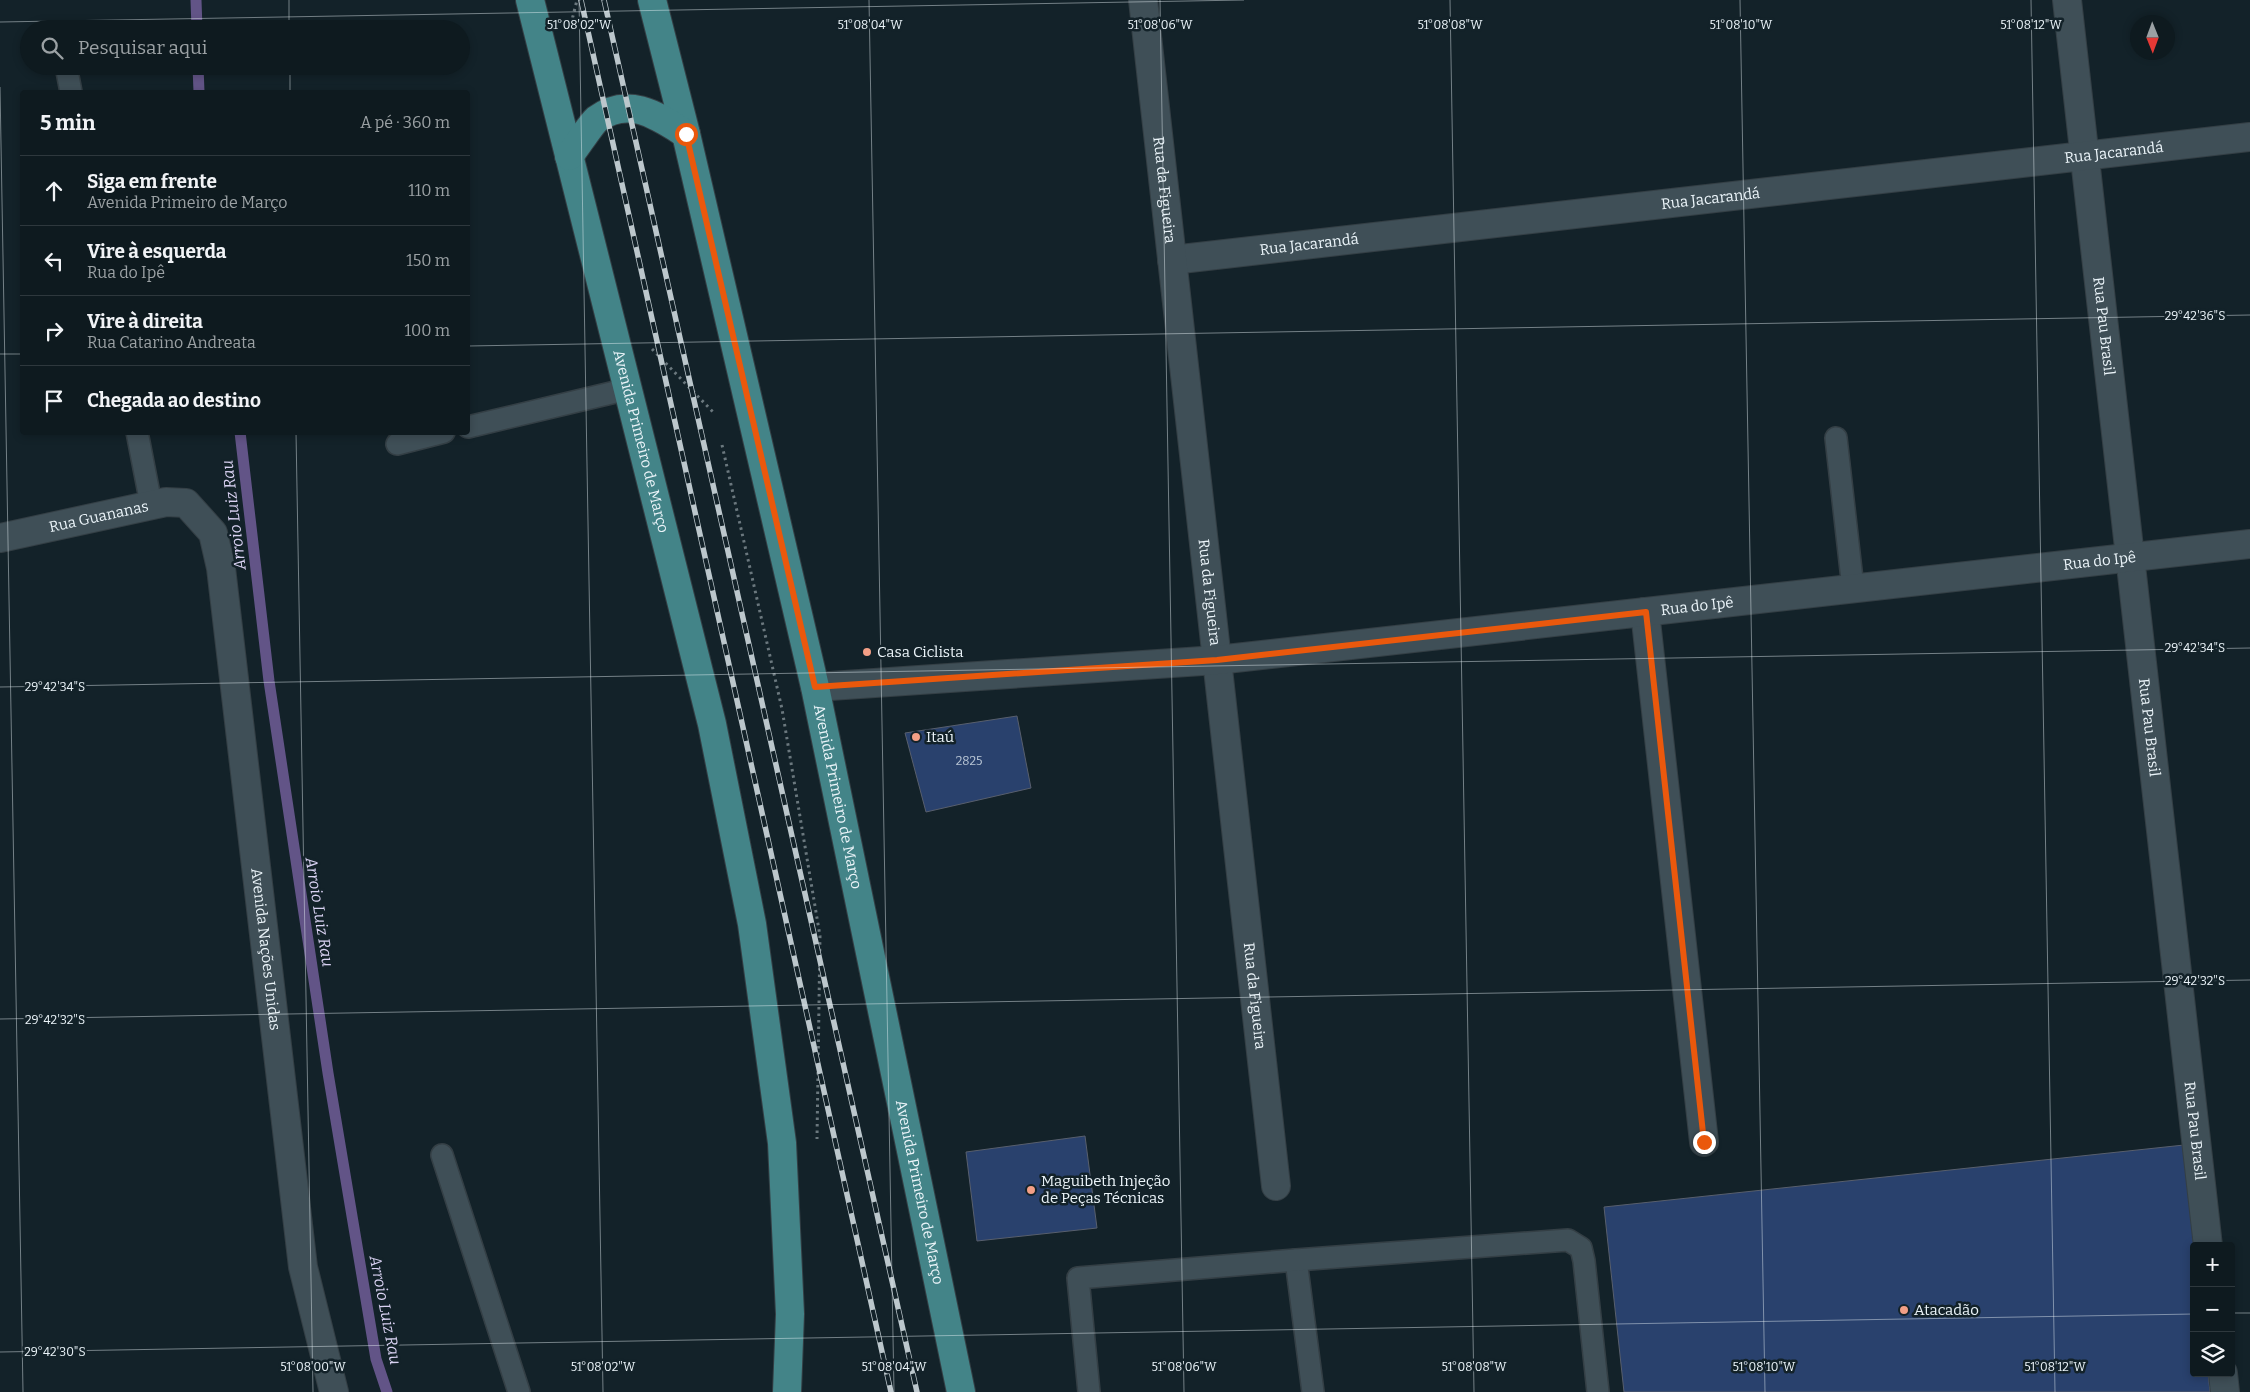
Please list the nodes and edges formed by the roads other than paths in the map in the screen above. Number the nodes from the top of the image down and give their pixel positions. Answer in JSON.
{"nodes":[{"id":1,"x":530,"y":0,"type":"edge"},
{"id":2,"x":652,"y":0,"type":"edge"},
{"id":3,"x":1144,"y":0,"type":"edge"},
{"id":4,"x":2067,"y":0,"type":"edge"},
{"id":5,"x":68,"y":75,"type":"edge"},
{"id":6,"x":72,"y":90,"type":"edge"},
{"id":7,"x":686,"y":134,"type":"junction"},
{"id":8,"x":2250,"y":137,"type":"edge"},
{"id":9,"x":569,"y":156,"type":"junction"},
{"id":10,"x":2085,"y":156,"type":"junction"},
{"id":11,"x":1172,"y":260,"type":"junction"},
{"id":12,"x":628,"y":389,"type":"junction"},
{"id":13,"x":470,"y":427,"type":"edge"},
{"id":14,"x":138,"y":435,"type":"edge"},
{"id":15,"x":432,"y":435,"type":"edge"},
{"id":16,"x":1836,"y":438,"type":"dead end"},
{"id":17,"x":397,"y":444,"type":"dead end"},
{"id":18,"x":151,"y":504,"type":"junction"},
{"id":19,"x":195,"y":511,"type":"joint"},
{"id":20,"x":0,"y":538,"type":"edge"},
{"id":21,"x":2250,"y":544,"type":"edge"},
{"id":22,"x":2130,"y":557,"type":"junction"},
{"id":23,"x":1852,"y":588,"type":"junction"},
{"id":24,"x":1646,"y":612,"type":"junction"},
{"id":25,"x":1217,"y":660,"type":"junction"},
{"id":26,"x":815,"y":687,"type":"junction"},
{"id":27,"x":1704,"y":1142,"type":"dead end"},
{"id":28,"x":442,"y":1155,"type":"dead end"},
{"id":29,"x":1276,"y":1186,"type":"dead end"},
{"id":30,"x":2208,"y":1242,"type":"edge"},
{"id":31,"x":1296,"y":1260,"type":"junction"},
{"id":32,"x":2223,"y":1377,"type":"edge"},
{"id":33,"x":334,"y":1392,"type":"edge"},
{"id":34,"x":519,"y":1392,"type":"edge"},
{"id":35,"x":787,"y":1392,"type":"edge"},
{"id":36,"x":961,"y":1392,"type":"edge"},
{"id":37,"x":1089,"y":1392,"type":"edge"},
{"id":38,"x":1313,"y":1392,"type":"edge"},
{"id":39,"x":1598,"y":1392,"type":"edge"},
{"id":40,"x":2225,"y":1392,"type":"edge"}],
"edges":[{"from":1,"to":9,"type":"main road","name":"Avenida Primeiro de Março"},
{"from":2,"to":7,"type":"main road","name":"Avenida Primeiro de Março"},
{"from":3,"to":11,"type":"street","name":"Rua da Figueira"},
{"from":4,"to":10,"type":"street","name":"Rua Pau Brasil"},
{"from":5,"to":6,"type":"lane"},
{"from":7,"to":9,"type":"main road"},
{"from":7,"to":26,"type":"main road","name":"Avenida Primeiro de Março"},
{"from":8,"to":10,"type":"street","name":"Rua Jacarandá"},
{"from":9,"to":12,"type":"main road","name":"Avenida Primeiro de Março"},
{"from":10,"to":11,"type":"street","name":"Rua Jacarandá"},
{"from":10,"to":22,"type":"street","name":"Rua Pau Brasil"},
{"from":11,"to":25,"type":"street","name":"Rua da Figueira"},
{"from":12,"to":13,"type":"lane"},
{"from":12,"to":35,"type":"main road","name":"Avenida Primeiro de Março"},
{"from":14,"to":18,"type":"lane"},
{"from":15,"to":17,"type":"lane"},
{"from":16,"to":23,"type":"lane"},
{"from":18,"to":19,"type":"street","name":"Rua Guananas"},
{"from":18,"to":20,"type":"street","name":"Rua Guananas"},
{"from":19,"to":33,"type":"street","name":"Avenida Nações Unidas"},
{"from":21,"to":22,"type":"street","name":"Rua do Ipê"},
{"from":22,"to":23,"type":"street","name":"Rua do Ipê"},
{"from":22,"to":30,"type":"street","name":"Rua Pau Brasil"},
{"from":23,"to":24,"type":"street","name":"Rua do Ipê"},
{"from":24,"to":25,"type":"street","name":"Rua do Ipê"},
{"from":24,"to":27,"type":"street"},
{"from":25,"to":26,"type":"street","name":"Rua do Ipê"},
{"from":25,"to":29,"type":"street","name":"Rua da Figueira"},
{"from":26,"to":36,"type":"main road","name":"Avenida Primeiro de Março"},
{"from":28,"to":34,"type":"lane"},
{"from":31,"to":37,"type":"lane"},
{"from":31,"to":38,"type":"lane"},
{"from":31,"to":39,"type":"lane"},
{"from":32,"to":40,"type":"street"}]}
